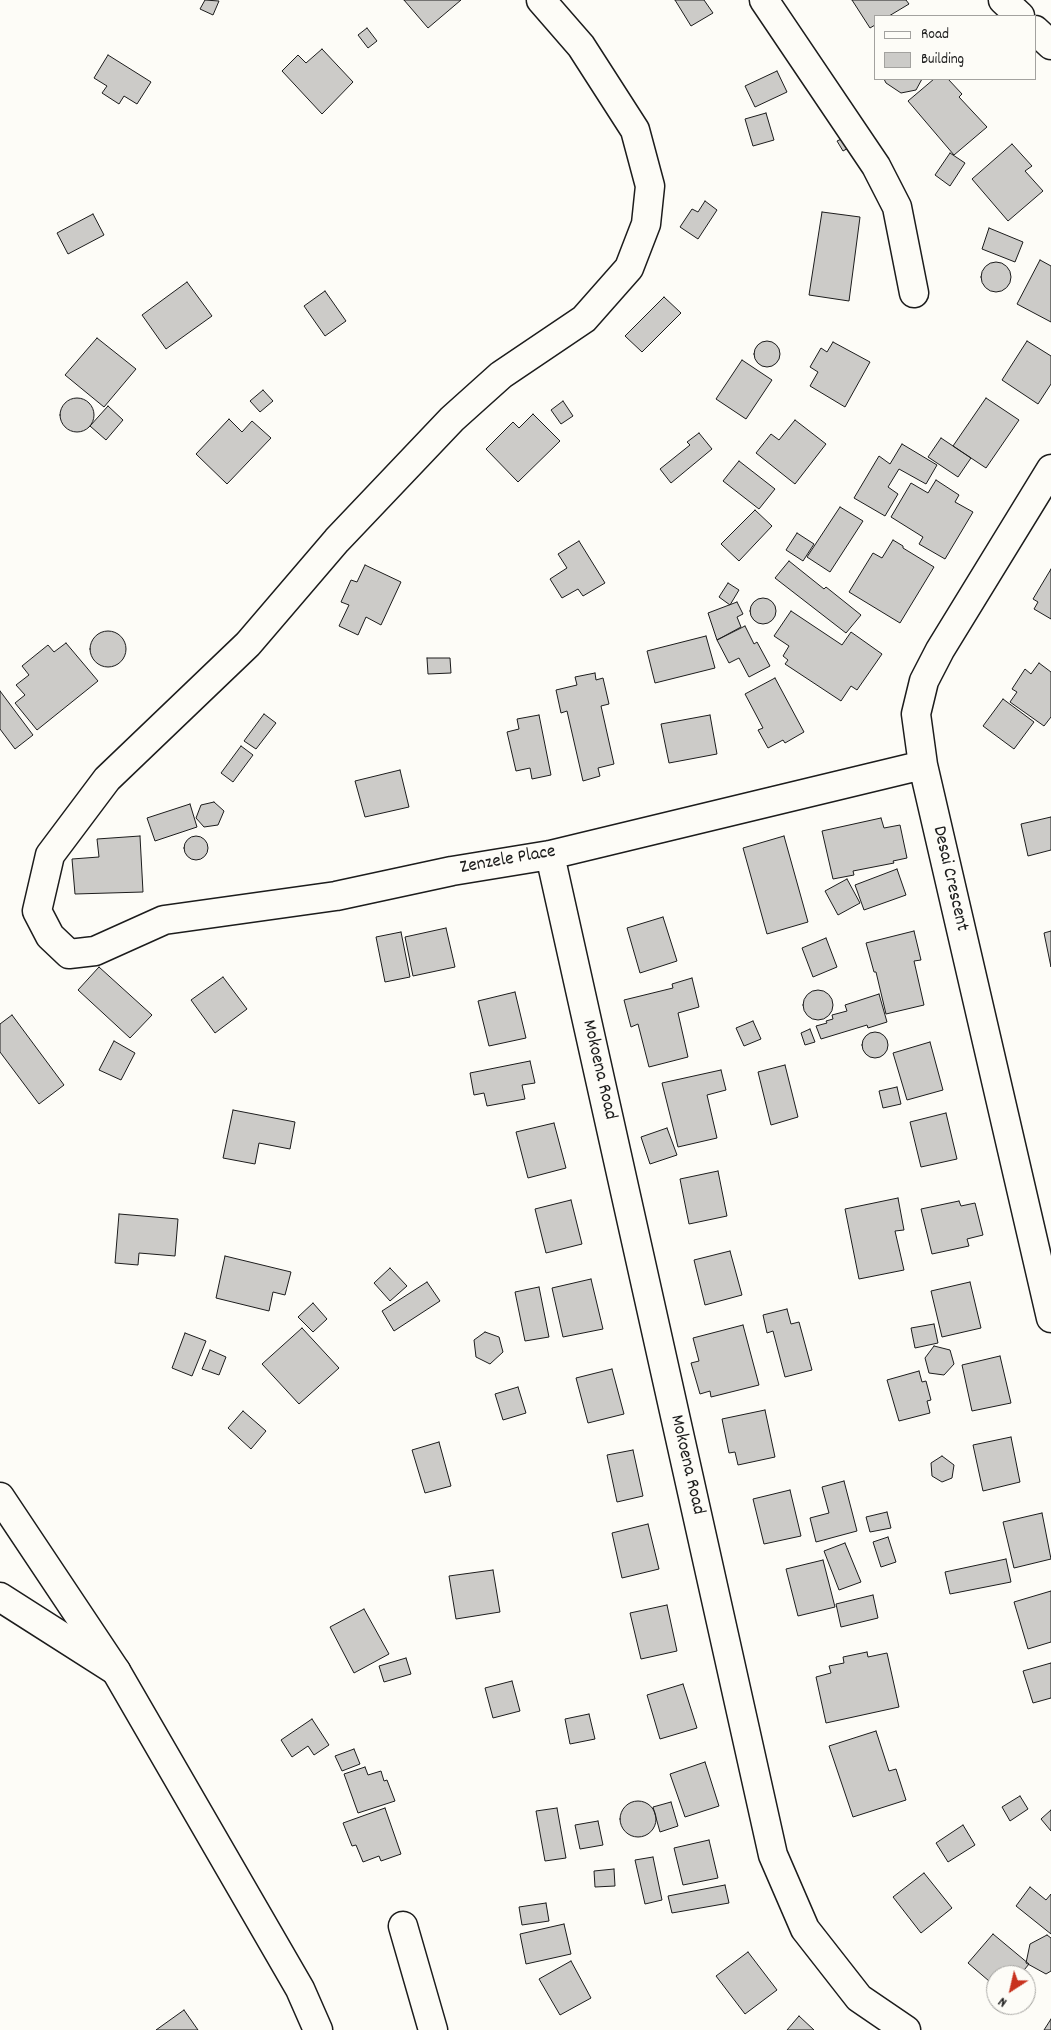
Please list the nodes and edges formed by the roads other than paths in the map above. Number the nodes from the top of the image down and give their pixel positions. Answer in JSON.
{"nodes":[{"id":1,"x":541,"y":0,"type":"edge"},
{"id":2,"x":764,"y":0,"type":"edge"},
{"id":3,"x":1003,"y":0,"type":"edge"},
{"id":4,"x":1019,"y":15,"type":"edge"},
{"id":5,"x":1036,"y":31,"type":"edge"},
{"id":6,"x":1051,"y":44,"type":"edge"},
{"id":7,"x":914,"y":293,"type":"dead end"},
{"id":8,"x":1051,"y":469,"type":"edge"},
{"id":9,"x":922,"y":765,"type":"junction"},
{"id":10,"x":550,"y":855,"type":"junction"},
{"id":11,"x":1051,"y":1318,"type":"edge"},
{"id":12,"x":0,"y":1497,"type":"edge"},
{"id":13,"x":0,"y":1597,"type":"edge"},
{"id":14,"x":116,"y":1671,"type":"junction"},
{"id":15,"x":403,"y":1926,"type":"dead end"},
{"id":16,"x":318,"y":2030,"type":"edge"},
{"id":17,"x":433,"y":2030,"type":"edge"},
{"id":18,"x":906,"y":2030,"type":"edge"}],
"edges":[{"from":1,"to":10,"type":"street","name":"Zenzele Place"},
{"from":2,"to":7,"type":"street"},
{"from":3,"to":4,"type":"street"},
{"from":5,"to":6,"type":"street"},
{"from":8,"to":9,"type":"street","name":"Desai Crescent"},
{"from":9,"to":10,"type":"street","name":"Zenzele Place"},
{"from":9,"to":11,"type":"street","name":"Desai Crescent"},
{"from":10,"to":18,"type":"street","name":"Mokoena Road"},
{"from":12,"to":14,"type":"street"},
{"from":13,"to":14,"type":"street"},
{"from":14,"to":16,"type":"street"},
{"from":15,"to":17,"type":"street"}]}
